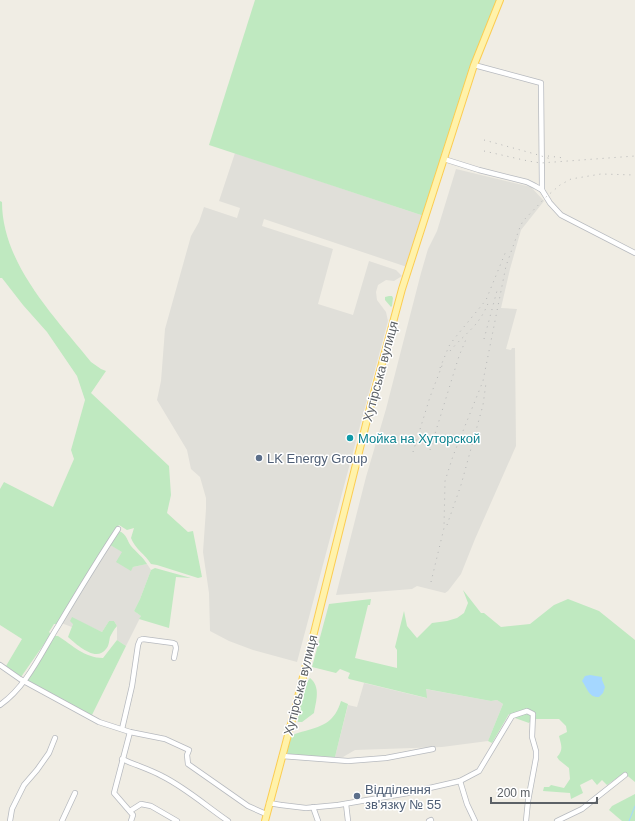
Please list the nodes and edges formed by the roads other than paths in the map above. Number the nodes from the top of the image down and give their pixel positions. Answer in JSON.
{"nodes":[{"id":1,"x":500,"y":0,"type":"edge"},
{"id":2,"x":474,"y":65,"type":"junction"},
{"id":3,"x":444,"y":160,"type":"junction"},
{"id":4,"x":542,"y":190,"type":"junction"},
{"id":5,"x":635,"y":253,"type":"edge"},
{"id":6,"x":118,"y":529,"type":"dead end"},
{"id":7,"x":174,"y":658,"type":"dead end"},
{"id":8,"x":0,"y":665,"type":"edge"},
{"id":9,"x":24,"y":682,"type":"junction"},
{"id":10,"x":0,"y":705,"type":"edge"},
{"id":11,"x":122,"y":729,"type":"junction"},
{"id":12,"x":130,"y":732,"type":"junction"},
{"id":13,"x":55,"y":738,"type":"dead end"},
{"id":14,"x":433,"y":749,"type":"dead end"},
{"id":15,"x":282,"y":756,"type":"junction"},
{"id":16,"x":122,"y":759,"type":"junction"},
{"id":17,"x":625,"y":774,"type":"dead end"},
{"id":18,"x":460,"y":781,"type":"junction"},
{"id":19,"x":75,"y":792,"type":"dead end"},
{"id":20,"x":269,"y":803,"type":"junction"},
{"id":21,"x":346,"y":804,"type":"junction"},
{"id":22,"x":313,"y":807,"type":"junction"},
{"id":23,"x":130,"y":811,"type":"junction"},
{"id":24,"x":266,"y":814,"type":"junction"},
{"id":25,"x":10,"y":821,"type":"edge"},
{"id":26,"x":62,"y":821,"type":"edge"},
{"id":27,"x":131,"y":821,"type":"edge"},
{"id":28,"x":177,"y":821,"type":"edge"},
{"id":29,"x":228,"y":821,"type":"edge"},
{"id":30,"x":264,"y":821,"type":"edge"},
{"id":31,"x":318,"y":821,"type":"edge"},
{"id":32,"x":348,"y":821,"type":"edge"},
{"id":33,"x":475,"y":821,"type":"edge"},
{"id":34,"x":526,"y":821,"type":"edge"},
{"id":35,"x":557,"y":821,"type":"edge"}],
"edges":[{"from":1,"to":2,"type":"main road","name":"Хутірська вулиця"},
{"from":2,"to":3,"type":"main road","name":"Хутірська вулиця"},
{"from":2,"to":4,"type":"street"},
{"from":3,"to":4,"type":"street"},
{"from":3,"to":15,"type":"main road","name":"Хутірська вулиця"},
{"from":4,"to":5,"type":"street"},
{"from":6,"to":9,"type":"street"},
{"from":7,"to":11,"type":"street"},
{"from":8,"to":9,"type":"street"},
{"from":9,"to":10,"type":"street"},
{"from":9,"to":11,"type":"street"},
{"from":11,"to":12,"type":"street"},
{"from":12,"to":16,"type":"street"},
{"from":12,"to":24,"type":"street"},
{"from":13,"to":25,"type":"street"},
{"from":14,"to":15,"type":"street"},
{"from":15,"to":20,"type":"main road","name":"Хутірська вулиця"},
{"from":16,"to":23,"type":"street"},
{"from":16,"to":29,"type":"street"},
{"from":17,"to":35,"type":"street"},
{"from":18,"to":21,"type":"street"},
{"from":18,"to":33,"type":"street"},
{"from":18,"to":34,"type":"street"},
{"from":19,"to":26,"type":"street"},
{"from":20,"to":22,"type":"street"},
{"from":20,"to":24,"type":"main road","name":"Хутірська вулиця"},
{"from":21,"to":22,"type":"street"},
{"from":21,"to":32,"type":"street"},
{"from":22,"to":31,"type":"street"},
{"from":23,"to":27,"type":"street"},
{"from":23,"to":28,"type":"street"},
{"from":24,"to":30,"type":"main road","name":"Хутірська вулиця"}]}
